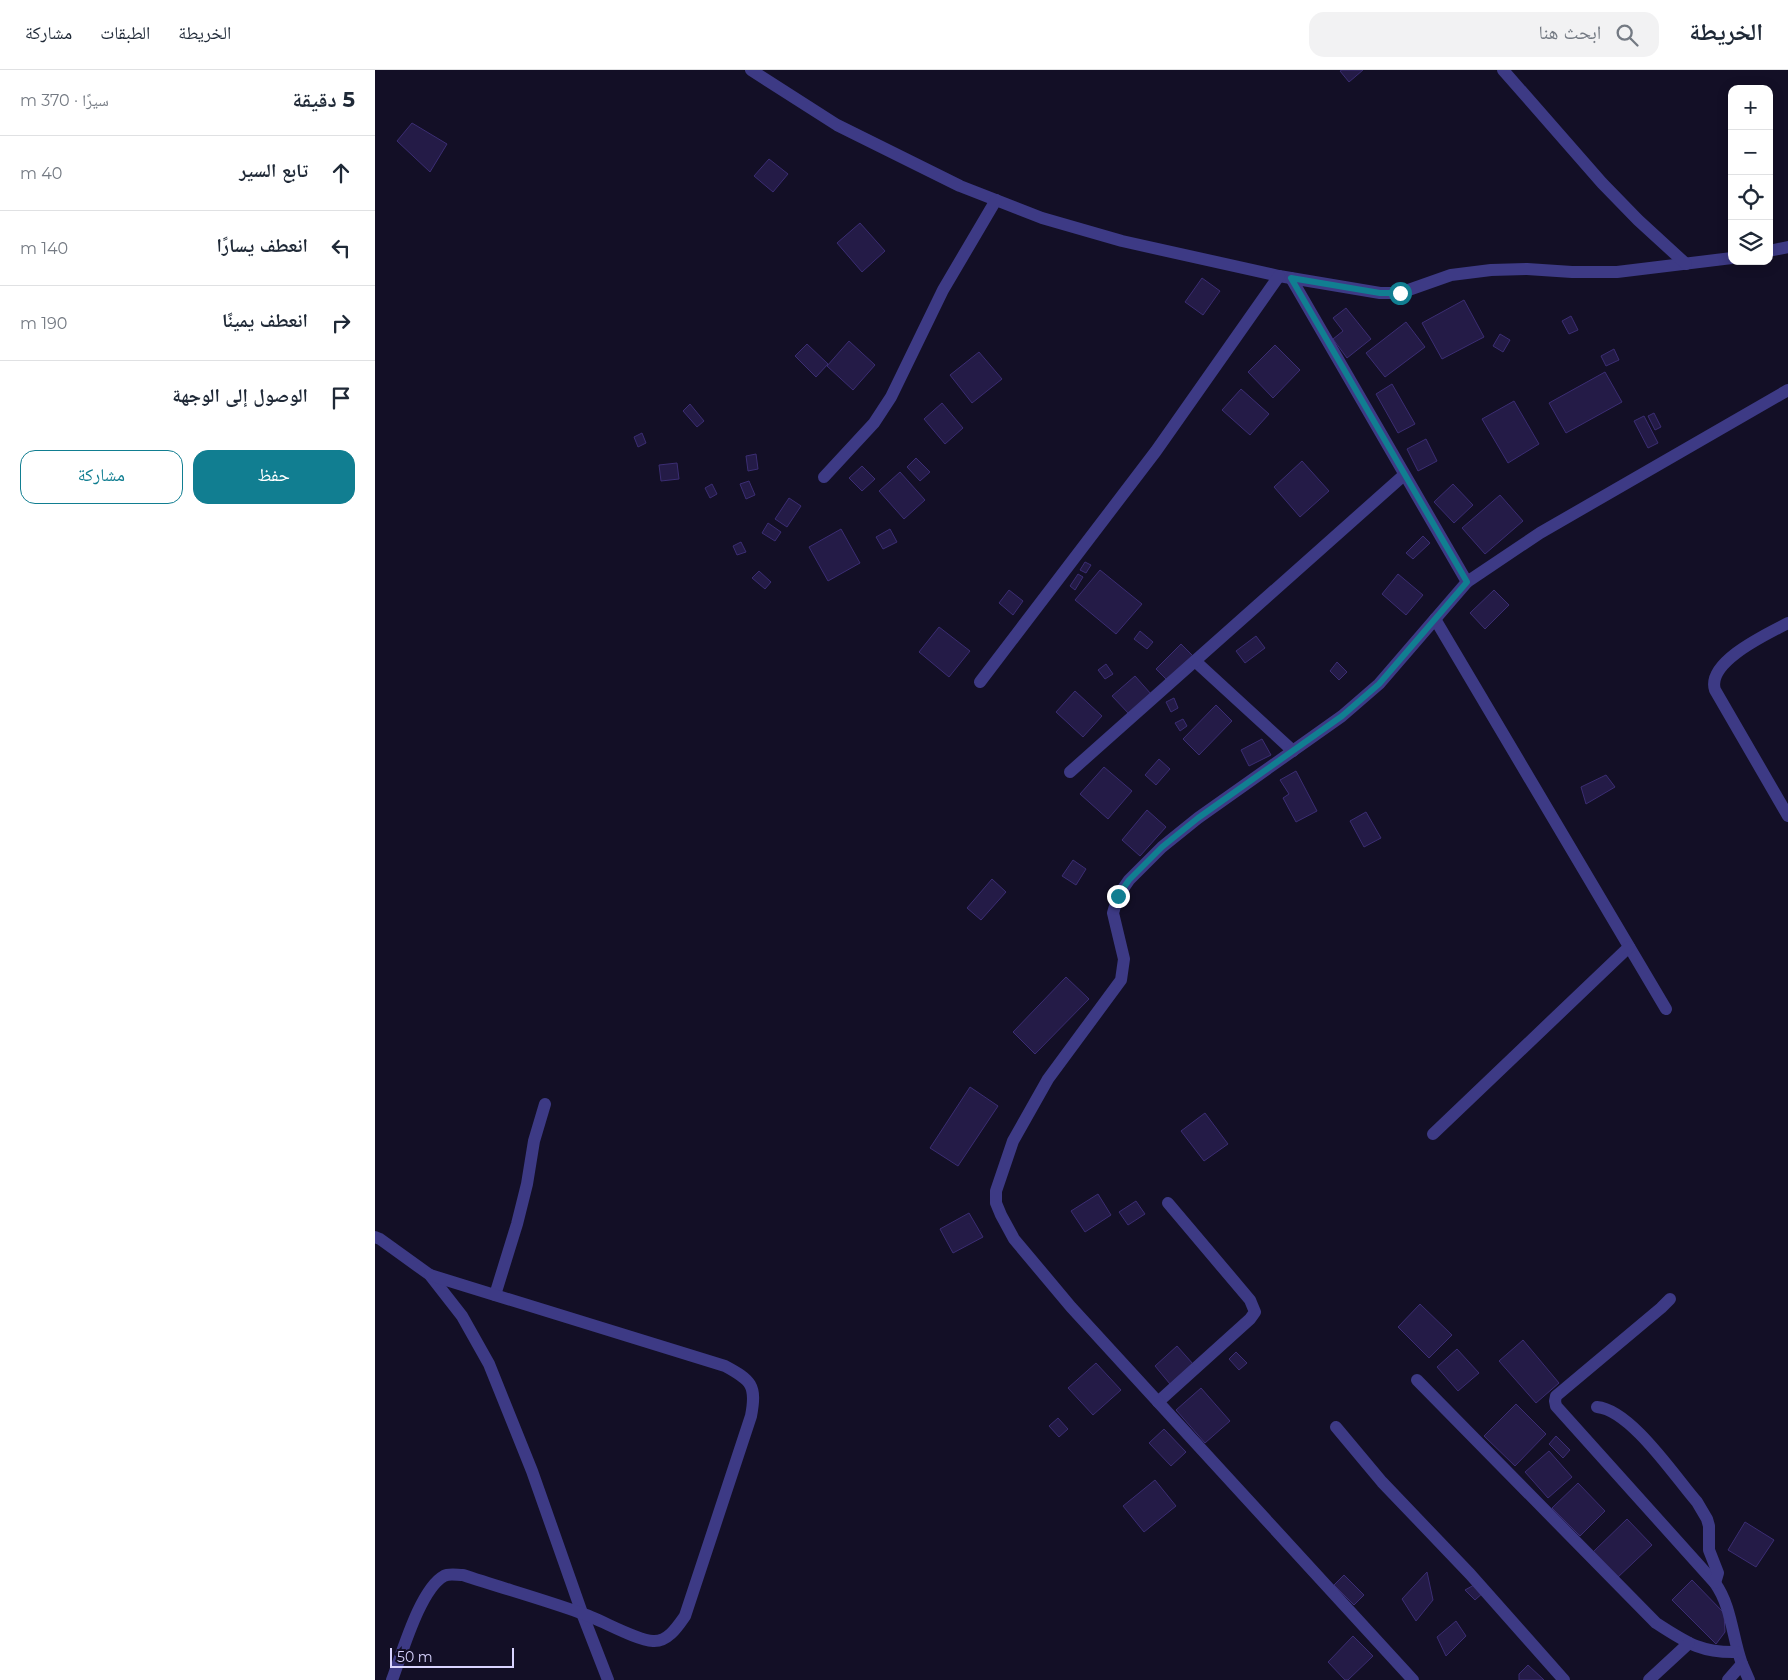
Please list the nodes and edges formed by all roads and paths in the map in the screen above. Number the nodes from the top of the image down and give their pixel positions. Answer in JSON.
{"nodes":[{"id":1,"x":751,"y":70,"type":"edge"},
{"id":2,"x":1503,"y":70,"type":"edge"},
{"id":3,"x":996,"y":200,"type":"junction"},
{"id":4,"x":1788,"y":247,"type":"edge"},
{"id":5,"x":1773,"y":250,"type":"edge"},
{"id":6,"x":1728,"y":259,"type":"edge"},
{"id":7,"x":1686,"y":264,"type":"junction"},
{"id":8,"x":1285,"y":277,"type":"junction"},
{"id":9,"x":1788,"y":390,"type":"edge"},
{"id":10,"x":1404,"y":475,"type":"junction"},
{"id":11,"x":824,"y":476,"type":"dead end"},
{"id":12,"x":1467,"y":582,"type":"junction"},
{"id":13,"x":1435,"y":619,"type":"junction"},
{"id":14,"x":1788,"y":623,"type":"edge"},
{"id":15,"x":1195,"y":661,"type":"junction"},
{"id":16,"x":980,"y":682,"type":"dead end"},
{"id":17,"x":1293,"y":751,"type":"junction"},
{"id":18,"x":1070,"y":772,"type":"dead end"},
{"id":19,"x":1786,"y":809,"type":"edge"},
{"id":20,"x":1629,"y":947,"type":"junction"},
{"id":21,"x":1666,"y":1009,"type":"dead end"},
{"id":22,"x":545,"y":1104,"type":"dead end"},
{"id":23,"x":1433,"y":1134,"type":"dead end"},
{"id":24,"x":1168,"y":1203,"type":"dead end"},
{"id":25,"x":375,"y":1237,"type":"edge"},
{"id":26,"x":430,"y":1275,"type":"junction"},
{"id":27,"x":495,"y":1295,"type":"junction"},
{"id":28,"x":1670,"y":1299,"type":"dead end"},
{"id":29,"x":1417,"y":1380,"type":"dead end"},
{"id":30,"x":1158,"y":1402,"type":"junction"},
{"id":31,"x":1597,"y":1407,"type":"dead end"},
{"id":32,"x":1335,"y":1427,"type":"dead end"},
{"id":33,"x":1715,"y":1583,"type":"junction"},
{"id":34,"x":582,"y":1613,"type":"junction"},
{"id":35,"x":1689,"y":1643,"type":"junction"},
{"id":36,"x":1737,"y":1652,"type":"junction"},
{"id":37,"x":1741,"y":1664,"type":"junction"},
{"id":38,"x":393,"y":1680,"type":"edge"},
{"id":39,"x":608,"y":1680,"type":"edge"},
{"id":40,"x":1413,"y":1680,"type":"edge"},
{"id":41,"x":1564,"y":1680,"type":"edge"},
{"id":42,"x":1649,"y":1680,"type":"edge"},
{"id":43,"x":1728,"y":1680,"type":"edge"},
{"id":44,"x":1749,"y":1680,"type":"edge"}],
"edges":[{"from":1,"to":3,"type":"street"},
{"from":2,"to":7,"type":"street"},
{"from":3,"to":8,"type":"street"},
{"from":3,"to":11,"type":"street"},
{"from":4,"to":5,"type":"street"},
{"from":6,"to":7,"type":"street"},
{"from":7,"to":8,"type":"street"},
{"from":8,"to":10,"type":"street"},
{"from":8,"to":16,"type":"street"},
{"from":9,"to":12,"type":"street"},
{"from":10,"to":12,"type":"street"},
{"from":10,"to":15,"type":"street"},
{"from":12,"to":13,"type":"street"},
{"from":13,"to":17,"type":"street"},
{"from":13,"to":20,"type":"street"},
{"from":14,"to":19,"type":"street"},
{"from":15,"to":17,"type":"street"},
{"from":15,"to":18,"type":"street"},
{"from":17,"to":30,"type":"street"},
{"from":20,"to":21,"type":"street"},
{"from":20,"to":23,"type":"street"},
{"from":22,"to":27,"type":"street"},
{"from":24,"to":30,"type":"street"},
{"from":25,"to":26,"type":"street"},
{"from":26,"to":27,"type":"street"},
{"from":26,"to":34,"type":"street"},
{"from":27,"to":34,"type":"street"},
{"from":28,"to":33,"type":"street"},
{"from":29,"to":35,"type":"street"},
{"from":30,"to":40,"type":"street"},
{"from":31,"to":33,"type":"street"},
{"from":32,"to":41,"type":"street"},
{"from":33,"to":36,"type":"street"},
{"from":34,"to":38,"type":"street"},
{"from":34,"to":39,"type":"street"},
{"from":35,"to":36,"type":"street"},
{"from":35,"to":42,"type":"street"},
{"from":36,"to":37,"type":"street"},
{"from":37,"to":43,"type":"street"},
{"from":37,"to":44,"type":"street"}]}
